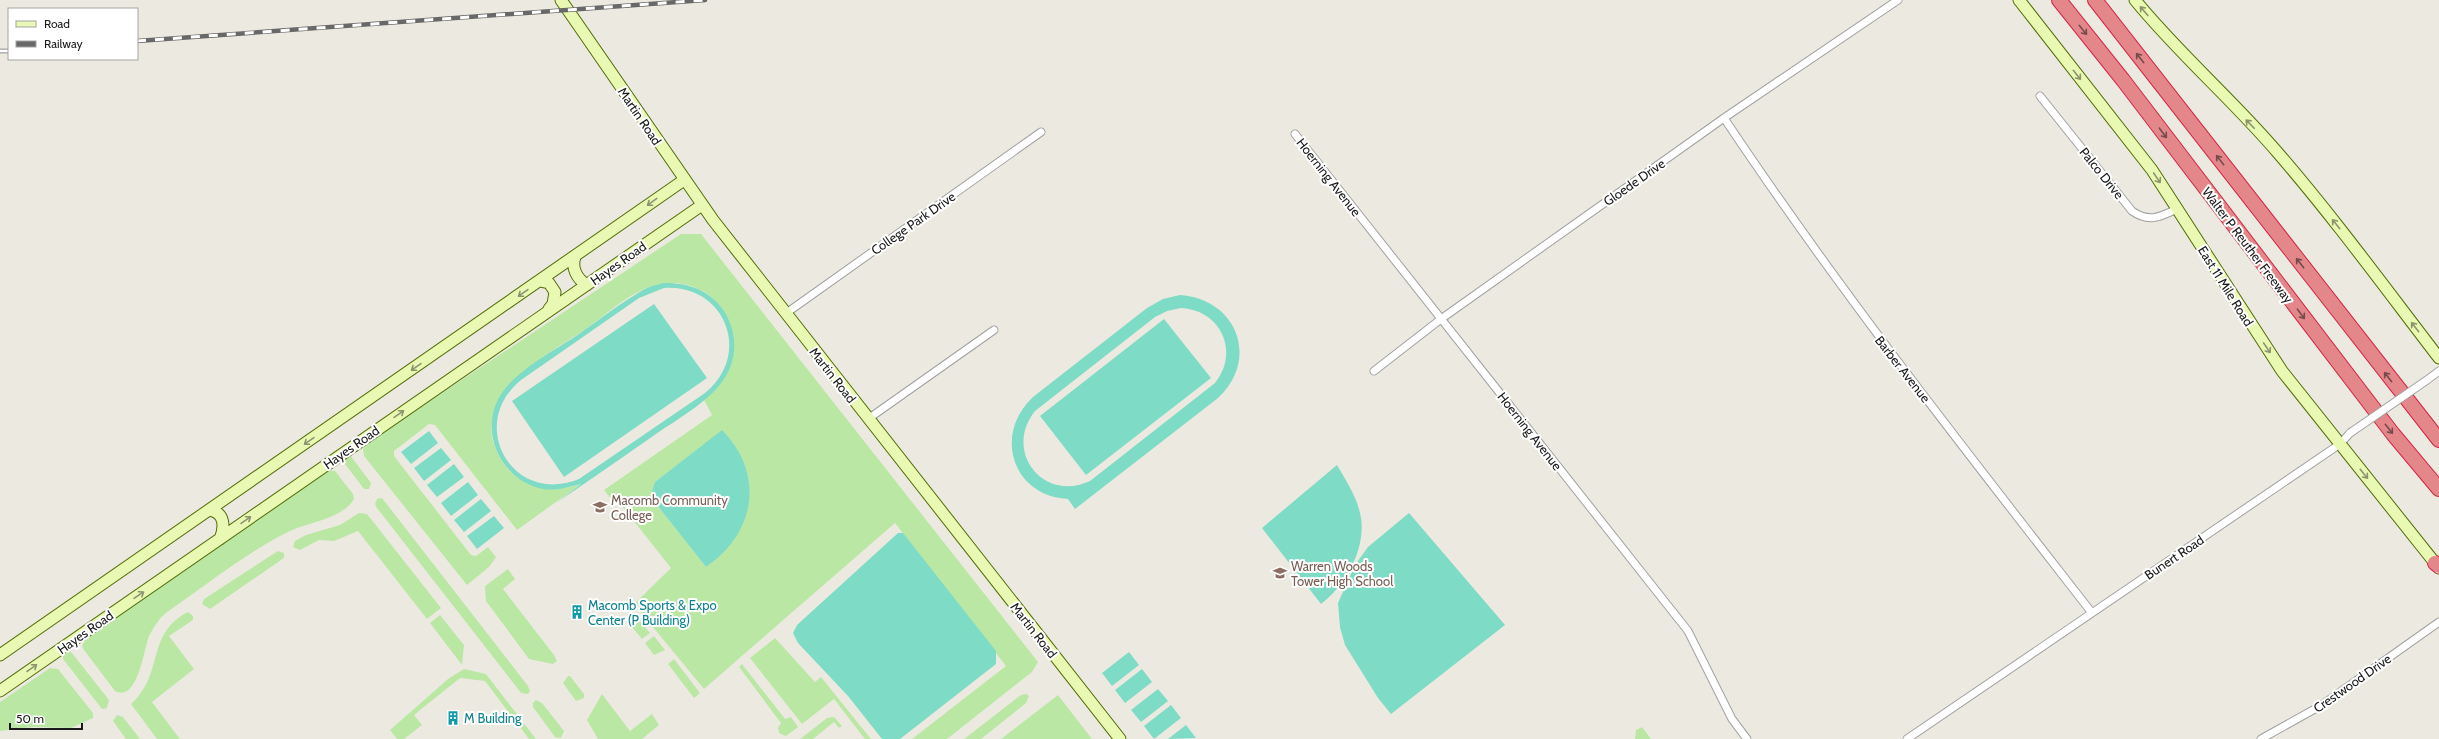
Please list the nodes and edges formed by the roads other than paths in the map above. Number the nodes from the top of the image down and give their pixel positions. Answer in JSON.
{"nodes":[{"id":1,"x":562,"y":0,"type":"edge"},
{"id":2,"x":1898,"y":0,"type":"edge"},
{"id":3,"x":2019,"y":0,"type":"edge"},
{"id":4,"x":2059,"y":0,"type":"edge"},
{"id":5,"x":2095,"y":0,"type":"edge"},
{"id":6,"x":2135,"y":0,"type":"edge"},
{"id":7,"x":2040,"y":96,"type":"dead end"},
{"id":8,"x":1724,"y":118,"type":"junction"},
{"id":9,"x":1041,"y":132,"type":"dead end"},
{"id":10,"x":1295,"y":134,"type":"dead end"},
{"id":11,"x":684,"y":180,"type":"junction"},
{"id":12,"x":702,"y":205,"type":"junction"},
{"id":13,"x":2177,"y":209,"type":"junction"},
{"id":14,"x":575,"y":257,"type":"junction"},
{"id":15,"x":540,"y":281,"type":"junction"},
{"id":16,"x":587,"y":284,"type":"junction"},
{"id":17,"x":545,"y":314,"type":"junction"},
{"id":18,"x":785,"y":314,"type":"junction"},
{"id":19,"x":1441,"y":319,"type":"junction"},
{"id":20,"x":994,"y":330,"type":"dead end"},
{"id":21,"x":2439,"y":358,"type":"edge"},
{"id":22,"x":1374,"y":371,"type":"dead end"},
{"id":23,"x":2439,"y":371,"type":"edge"},
{"id":24,"x":868,"y":419,"type":"junction"},
{"id":25,"x":2439,"y":440,"type":"edge"},
{"id":26,"x":2340,"y":444,"type":"junction"},
{"id":27,"x":2439,"y":489,"type":"edge"},
{"id":28,"x":209,"y":510,"type":"junction"},
{"id":29,"x":220,"y":538,"type":"junction"},
{"id":30,"x":2438,"y":566,"type":"edge"},
{"id":31,"x":2092,"y":613,"type":"junction"},
{"id":32,"x":2439,"y":622,"type":"edge"},
{"id":33,"x":0,"y":655,"type":"edge"},
{"id":34,"x":0,"y":691,"type":"edge"},
{"id":35,"x":1120,"y":739,"type":"edge"},
{"id":36,"x":1748,"y":739,"type":"edge"},
{"id":37,"x":1907,"y":739,"type":"edge"},
{"id":38,"x":2261,"y":739,"type":"edge"}],
"edges":[{"from":1,"to":11,"type":"street","name":"Martin Road"},
{"from":2,"to":8,"type":"street","name":"Gloede Drive"},
{"from":3,"to":13,"type":"street","name":"East 11 Mile Road","one_way":true},
{"from":4,"to":27,"type":"highway","name":"Walter P Reuther Freeway","one_way":true},
{"from":25,"to":5,"type":"highway","one_way":true},
{"from":21,"to":6,"type":"street","one_way":true},
{"from":7,"to":13,"type":"street","name":"Palco Drive"},
{"from":8,"to":19,"type":"street","name":"Gloede Drive"},
{"from":8,"to":31,"type":"street","name":"Barber Avenue"},
{"from":9,"to":18,"type":"street","name":"College Park Drive"},
{"from":10,"to":19,"type":"street","name":"Hoerning Avenue"},
{"from":11,"to":12,"type":"street","name":"Martin Road"},
{"from":11,"to":14,"type":"street","one_way":true},
{"from":12,"to":16,"type":"street","name":"Hayes Road"},
{"from":12,"to":18,"type":"street","name":"Martin Road"},
{"from":13,"to":26,"type":"street","name":"East 11 Mile Road","one_way":true},
{"from":14,"to":15,"type":"street"},
{"from":14,"to":16,"type":"street"},
{"from":15,"to":17,"type":"street"},
{"from":15,"to":28,"type":"street","one_way":true},
{"from":16,"to":17,"type":"street","name":"Hayes Road"},
{"from":29,"to":17,"type":"street","name":"Hayes Road","one_way":true},
{"from":18,"to":24,"type":"street","name":"Martin Road"},
{"from":19,"to":22,"type":"street","name":"Gloede Drive"},
{"from":19,"to":36,"type":"street","name":"Hoerning Avenue"},
{"from":20,"to":24,"type":"street"},
{"from":23,"to":26,"type":"street","name":"Bunert Road","bridge":true},
{"from":24,"to":35,"type":"street","name":"Martin Road"},
{"from":26,"to":30,"type":"street","name":"East 11 Mile Road","one_way":true},
{"from":26,"to":31,"type":"street","name":"Bunert Road"},
{"from":28,"to":29,"type":"street"},
{"from":28,"to":33,"type":"street"},
{"from":34,"to":29,"type":"street","name":"Hayes Road","one_way":true},
{"from":31,"to":37,"type":"street","name":"Bunert Road"},
{"from":32,"to":38,"type":"street","name":"Crestwood Drive"}]}
